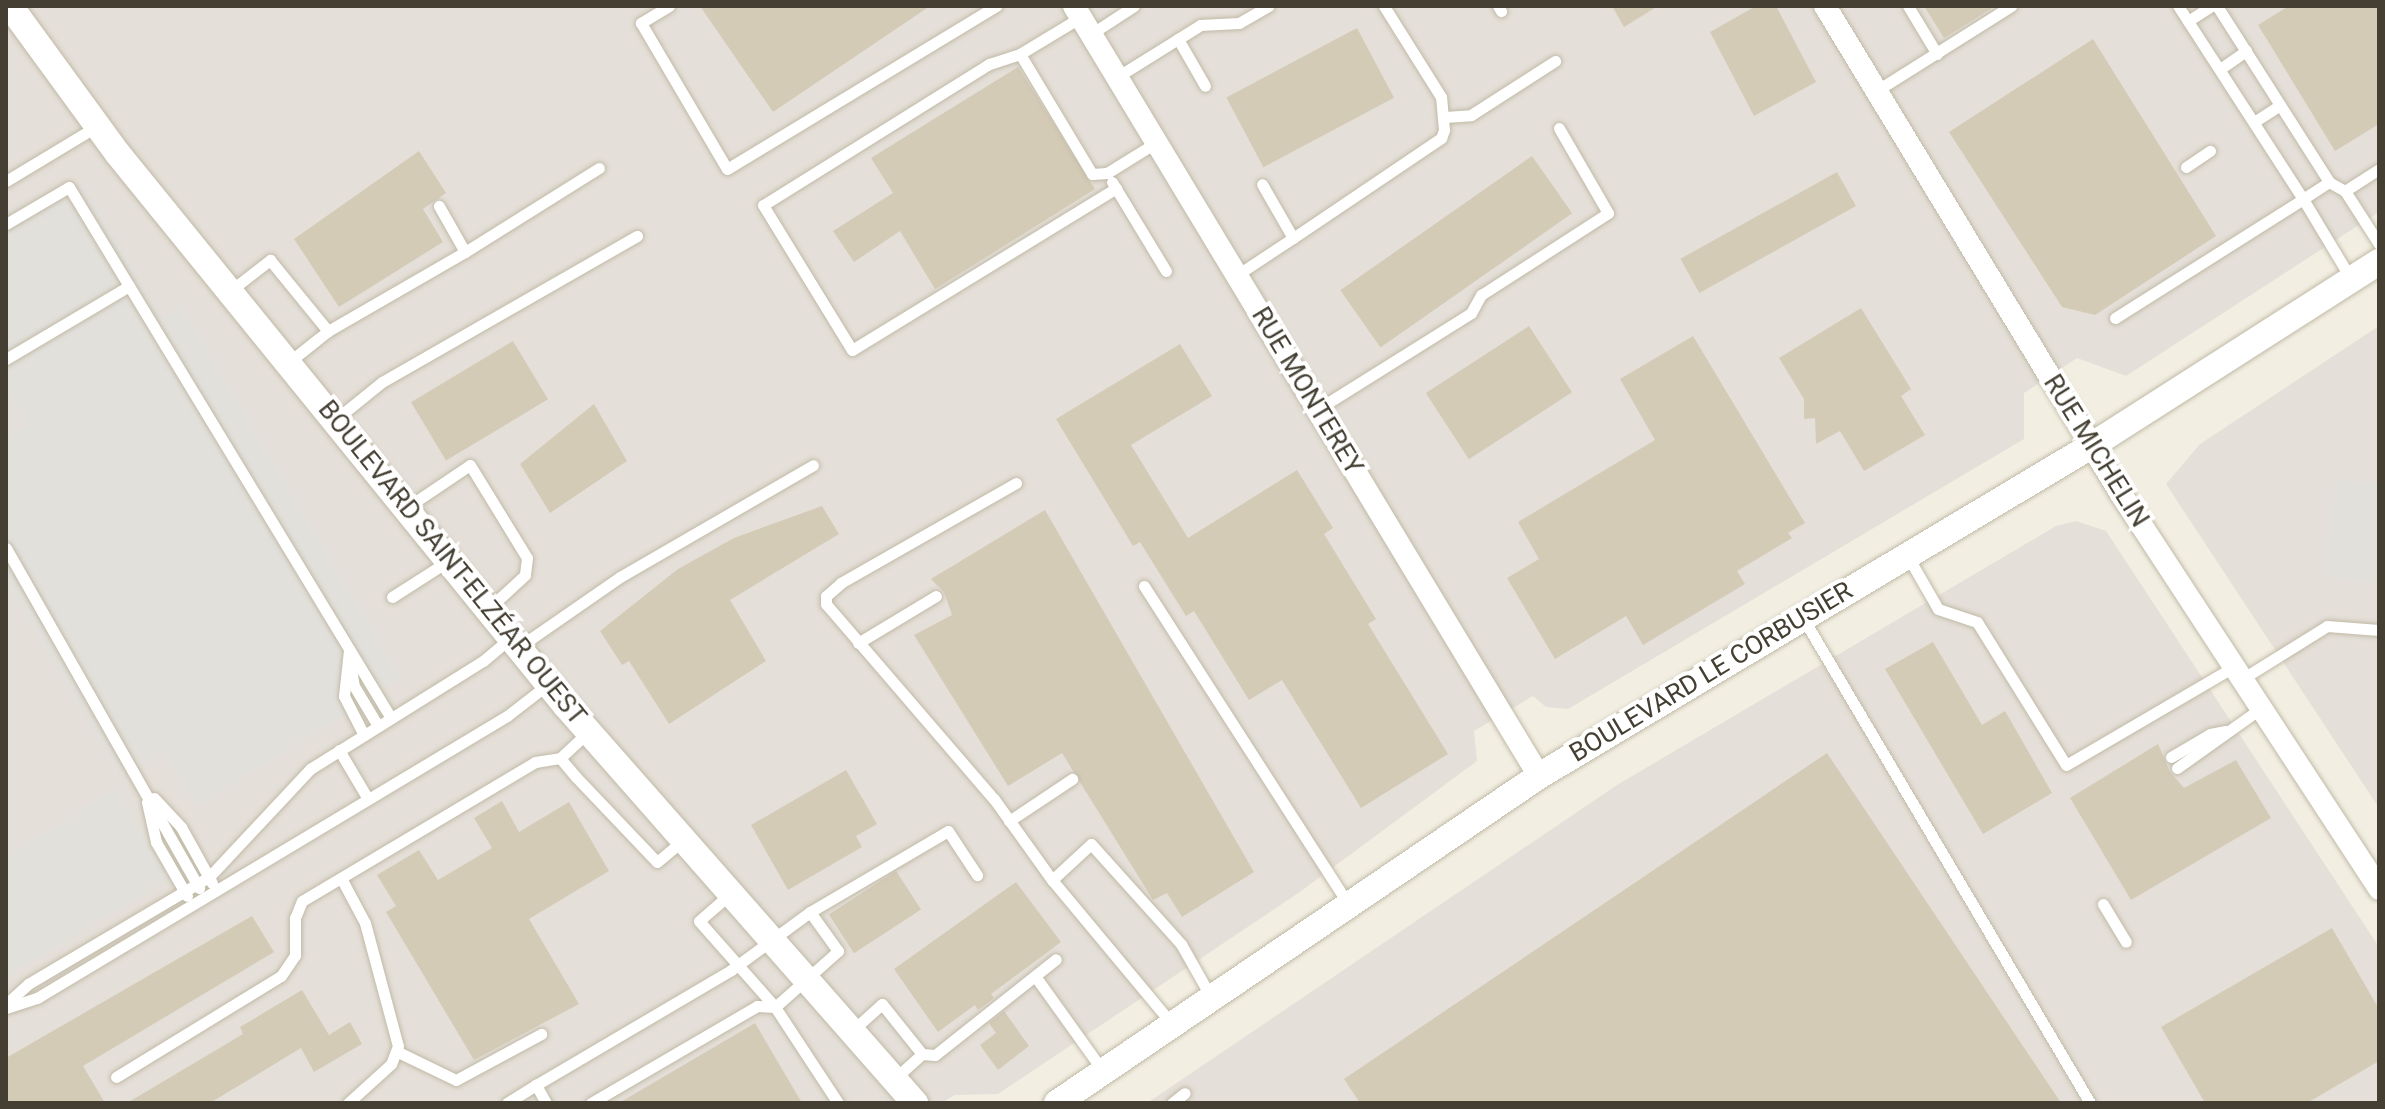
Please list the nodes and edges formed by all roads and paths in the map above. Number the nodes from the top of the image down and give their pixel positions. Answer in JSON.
{"nodes":[{"id":1,"x":10,"y":6,"type":"edge"},
{"id":2,"x":669,"y":6,"type":"edge"},
{"id":3,"x":996,"y":6,"type":"edge"},
{"id":4,"x":1134,"y":6,"type":"edge"},
{"id":5,"x":1268,"y":6,"type":"edge"},
{"id":6,"x":1384,"y":6,"type":"edge"},
{"id":7,"x":1825,"y":6,"type":"edge"},
{"id":8,"x":1908,"y":6,"type":"edge"},
{"id":9,"x":2011,"y":6,"type":"edge"},
{"id":10,"x":2178,"y":6,"type":"edge"},
{"id":11,"x":2211,"y":6,"type":"edge"},
{"id":12,"x":2217,"y":6,"type":"edge"},
{"id":13,"x":1082,"y":19,"type":"edge"},
{"id":14,"x":2188,"y":21,"type":"junction"},
{"id":15,"x":1178,"y":39,"type":"junction"},
{"id":16,"x":2246,"y":51,"type":"junction"},
{"id":17,"x":1020,"y":54,"type":"junction"},
{"id":18,"x":1937,"y":54,"type":"junction"},
{"id":19,"x":1555,"y":61,"type":"dead end"},
{"id":20,"x":2220,"y":69,"type":"junction"},
{"id":21,"x":1117,"y":77,"type":"junction"},
{"id":22,"x":1205,"y":86,"type":"dead end"},
{"id":23,"x":1876,"y":91,"type":"junction"},
{"id":24,"x":2280,"y":105,"type":"junction"},
{"id":25,"x":1445,"y":117,"type":"junction"},
{"id":26,"x":2254,"y":122,"type":"junction"},
{"id":27,"x":97,"y":126,"type":"junction"},
{"id":28,"x":1559,"y":128,"type":"dead end"},
{"id":29,"x":1157,"y":142,"type":"junction"},
{"id":30,"x":2210,"y":151,"type":"dead end"},
{"id":31,"x":2186,"y":167,"type":"dead end"},
{"id":32,"x":599,"y":168,"type":"dead end"},
{"id":33,"x":2379,"y":169,"type":"edge"},
{"id":34,"x":1107,"y":173,"type":"junction"},
{"id":35,"x":6,"y":181,"type":"edge"},
{"id":36,"x":2329,"y":182,"type":"junction"},
{"id":37,"x":1262,"y":184,"type":"dead end"},
{"id":38,"x":1116,"y":188,"type":"junction"},
{"id":39,"x":2345,"y":191,"type":"junction"},
{"id":40,"x":2303,"y":199,"type":"junction"},
{"id":41,"x":439,"y":206,"type":"dead end"},
{"id":42,"x":6,"y":224,"type":"edge"},
{"id":43,"x":637,"y":236,"type":"dead end"},
{"id":44,"x":1293,"y":238,"type":"junction"},
{"id":45,"x":2379,"y":244,"type":"edge"},
{"id":46,"x":465,"y":252,"type":"junction"},
{"id":47,"x":2379,"y":262,"type":"edge"},
{"id":48,"x":1166,"y":271,"type":"dead end"},
{"id":49,"x":1237,"y":275,"type":"junction"},
{"id":50,"x":2351,"y":280,"type":"junction"},
{"id":51,"x":129,"y":286,"type":"junction"},
{"id":52,"x":230,"y":291,"type":"junction"},
{"id":53,"x":2115,"y":318,"type":"dead end"},
{"id":54,"x":328,"y":331,"type":"junction"},
{"id":55,"x":6,"y":359,"type":"edge"},
{"id":56,"x":288,"y":363,"type":"junction"},
{"id":57,"x":1318,"y":409,"type":"junction"},
{"id":58,"x":335,"y":420,"type":"junction"},
{"id":59,"x":2091,"y":446,"type":"junction"},
{"id":60,"x":813,"y":465,"type":"dead end"},
{"id":61,"x":1016,"y":483,"type":"dead end"},
{"id":62,"x":406,"y":508,"type":"junction"},
{"id":63,"x":6,"y":548,"type":"edge"},
{"id":64,"x":1907,"y":554,"type":"junction"},
{"id":65,"x":448,"y":561,"type":"junction"},
{"id":66,"x":1144,"y":586,"type":"dead end"},
{"id":67,"x":936,"y":596,"type":"dead end"},
{"id":68,"x":392,"y":597,"type":"dead end"},
{"id":69,"x":488,"y":609,"type":"junction"},
{"id":70,"x":1803,"y":617,"type":"junction"},
{"id":71,"x":2379,"y":630,"type":"edge"},
{"id":72,"x":515,"y":642,"type":"junction"},
{"id":73,"x":858,"y":643,"type":"junction"},
{"id":74,"x":349,"y":650,"type":"junction"},
{"id":75,"x":2238,"y":673,"type":"junction"},
{"id":76,"x":548,"y":684,"type":"junction"},
{"id":77,"x":2261,"y":708,"type":"junction"},
{"id":78,"x":391,"y":718,"type":"junction"},
{"id":79,"x":378,"y":726,"type":"junction"},
{"id":80,"x":588,"y":731,"type":"junction"},
{"id":81,"x":364,"y":735,"type":"junction"},
{"id":82,"x":339,"y":750,"type":"junction"},
{"id":83,"x":560,"y":758,"type":"junction"},
{"id":84,"x":2174,"y":762,"type":"dead end"},
{"id":85,"x":1539,"y":776,"type":"junction"},
{"id":86,"x":1072,"y":779,"type":"dead end"},
{"id":87,"x":143,"y":786,"type":"junction"},
{"id":88,"x":368,"y":799,"type":"junction"},
{"id":89,"x":1009,"y":821,"type":"junction"},
{"id":90,"x":683,"y":840,"type":"junction"},
{"id":91,"x":977,"y":875,"type":"dead end"},
{"id":92,"x":209,"y":877,"type":"junction"},
{"id":93,"x":341,"y":878,"type":"junction"},
{"id":94,"x":1052,"y":880,"type":"junction"},
{"id":95,"x":197,"y":885,"type":"junction"},
{"id":96,"x":2379,"y":888,"type":"edge"},
{"id":97,"x":217,"y":890,"type":"junction"},
{"id":98,"x":185,"y":892,"type":"junction"},
{"id":99,"x":730,"y":894,"type":"junction"},
{"id":100,"x":204,"y":897,"type":"junction"},
{"id":101,"x":1348,"y":904,"type":"junction"},
{"id":102,"x":2103,"y":904,"type":"dead end"},
{"id":103,"x":192,"y":905,"type":"junction"},
{"id":104,"x":810,"y":912,"type":"junction"},
{"id":105,"x":771,"y":938,"type":"junction"},
{"id":106,"x":2126,"y":942,"type":"dead end"},
{"id":107,"x":1056,"y":959,"type":"dead end"},
{"id":108,"x":738,"y":965,"type":"junction"},
{"id":109,"x":1035,"y":976,"type":"junction"},
{"id":110,"x":805,"y":977,"type":"junction"},
{"id":111,"x":1211,"y":998,"type":"junction"},
{"id":112,"x":6,"y":1006,"type":"edge"},
{"id":113,"x":775,"y":1007,"type":"junction"},
{"id":114,"x":1172,"y":1024,"type":"junction"},
{"id":115,"x":853,"y":1030,"type":"junction"},
{"id":116,"x":541,"y":1034,"type":"dead end"},
{"id":117,"x":398,"y":1052,"type":"junction"},
{"id":118,"x":922,"y":1054,"type":"junction"},
{"id":119,"x":1103,"y":1071,"type":"junction"},
{"id":120,"x":116,"y":1077,"type":"dead end"},
{"id":121,"x":895,"y":1079,"type":"junction"},
{"id":122,"x":536,"y":1085,"type":"junction"},
{"id":123,"x":1185,"y":1093,"type":"dead end"},
{"id":124,"x":348,"y":1103,"type":"edge"},
{"id":125,"x":507,"y":1103,"type":"edge"},
{"id":126,"x":546,"y":1103,"type":"edge"},
{"id":127,"x":591,"y":1103,"type":"edge"},
{"id":128,"x":838,"y":1103,"type":"edge"},
{"id":129,"x":915,"y":1103,"type":"edge"},
{"id":130,"x":1057,"y":1103,"type":"edge"},
{"id":131,"x":1172,"y":1103,"type":"edge"},
{"id":132,"x":2090,"y":1103,"type":"edge"}],
"edges":[{"from":1,"to":27,"type":"street","name":"BOULEVARD SAINT-ELZÉAR OUEST"},
{"from":2,"to":3,"type":"lane"},
{"from":4,"to":13,"type":"lane"},
{"from":5,"to":15,"type":"lane"},
{"from":6,"to":25,"type":"lane"},
{"from":7,"to":23,"type":"street","name":"RUE MICHELIN"},
{"from":8,"to":18,"type":"lane"},
{"from":9,"to":18,"type":"lane"},
{"from":10,"to":14,"type":"lane"},
{"from":11,"to":14,"type":"lane"},
{"from":12,"to":16,"type":"lane"},
{"from":13,"to":17,"type":"lane"},
{"from":13,"to":21,"type":"street","name":"RUE MONTEREY"},
{"from":14,"to":20,"type":"lane"},
{"from":15,"to":21,"type":"lane"},
{"from":15,"to":22,"type":"lane"},
{"from":16,"to":20,"type":"lane"},
{"from":16,"to":24,"type":"lane"},
{"from":17,"to":34,"type":"lane"},
{"from":17,"to":38,"type":"lane"},
{"from":18,"to":23,"type":"lane"},
{"from":19,"to":25,"type":"lane"},
{"from":20,"to":26,"type":"lane"},
{"from":21,"to":29,"type":"street","name":"RUE MONTEREY"},
{"from":23,"to":59,"type":"street","name":"RUE MICHELIN"},
{"from":24,"to":26,"type":"lane"},
{"from":24,"to":36,"type":"lane"},
{"from":25,"to":44,"type":"lane"},
{"from":26,"to":40,"type":"lane"},
{"from":27,"to":35,"type":"lane"},
{"from":27,"to":52,"type":"street","name":"BOULEVARD SAINT-ELZÉAR OUEST"},
{"from":28,"to":57,"type":"lane"},
{"from":29,"to":34,"type":"lane"},
{"from":29,"to":49,"type":"street","name":"RUE MONTEREY"},
{"from":30,"to":31,"type":"lane"},
{"from":32,"to":46,"type":"lane"},
{"from":33,"to":39,"type":"lane"},
{"from":34,"to":38,"type":"lane"},
{"from":36,"to":39,"type":"lane"},
{"from":36,"to":40,"type":"lane"},
{"from":37,"to":44,"type":"lane"},
{"from":38,"to":48,"type":"lane"},
{"from":39,"to":45,"type":"lane"},
{"from":40,"to":50,"type":"lane"},
{"from":40,"to":53,"type":"lane"},
{"from":41,"to":46,"type":"lane"},
{"from":42,"to":51,"type":"lane"},
{"from":43,"to":58,"type":"lane"},
{"from":44,"to":49,"type":"lane"},
{"from":46,"to":54,"type":"lane"},
{"from":47,"to":50,"type":"street","name":"BOULEVARD LE CORBUSIER"},
{"from":49,"to":57,"type":"street","name":"RUE MONTEREY"},
{"from":50,"to":59,"type":"street","name":"BOULEVARD LE CORBUSIER"},
{"from":51,"to":55,"type":"lane"},
{"from":51,"to":74,"type":"lane"},
{"from":52,"to":54,"type":"lane"},
{"from":52,"to":56,"type":"street","name":"BOULEVARD SAINT-ELZÉAR OUEST"},
{"from":54,"to":56,"type":"lane"},
{"from":56,"to":58,"type":"street","name":"BOULEVARD SAINT-ELZÉAR OUEST"},
{"from":57,"to":85,"type":"street","name":"RUE MONTEREY"},
{"from":58,"to":62,"type":"street","name":"BOULEVARD SAINT-ELZÉAR OUEST"},
{"from":59,"to":64,"type":"street","name":"BOULEVARD LE CORBUSIER"},
{"from":59,"to":75,"type":"street","name":"RUE MICHELIN"},
{"from":60,"to":72,"type":"lane"},
{"from":61,"to":73,"type":"lane"},
{"from":62,"to":65,"type":"street","name":"BOULEVARD SAINT-ELZÉAR OUEST"},
{"from":62,"to":69,"type":"lane"},
{"from":63,"to":87,"type":"lane"},
{"from":64,"to":70,"type":"street","name":"BOULEVARD LE CORBUSIER"},
{"from":64,"to":75,"type":"lane"},
{"from":65,"to":68,"type":"lane"},
{"from":65,"to":69,"type":"street","name":"BOULEVARD SAINT-ELZÉAR OUEST"},
{"from":66,"to":101,"type":"lane"},
{"from":67,"to":73,"type":"lane"},
{"from":69,"to":72,"type":"street","name":"BOULEVARD SAINT-ELZÉAR OUEST"},
{"from":70,"to":85,"type":"street","name":"BOULEVARD LE CORBUSIER"},
{"from":70,"to":132,"type":"lane"},
{"from":71,"to":75,"type":"lane"},
{"from":72,"to":76,"type":"street","name":"BOULEVARD SAINT-ELZÉAR OUEST"},
{"from":72,"to":78,"type":"lane"},
{"from":73,"to":89,"type":"lane"},
{"from":74,"to":78,"type":"lane"},
{"from":74,"to":79,"type":"lane"},
{"from":74,"to":81,"type":"lane"},
{"from":75,"to":77,"type":"street","name":"RUE MICHELIN"},
{"from":76,"to":80,"type":"street","name":"BOULEVARD SAINT-ELZÉAR OUEST"},
{"from":76,"to":88,"type":"lane"},
{"from":77,"to":84,"type":"lane"},
{"from":77,"to":96,"type":"street","name":"RUE MICHELIN"},
{"from":78,"to":79,"type":"lane"},
{"from":79,"to":81,"type":"lane"},
{"from":80,"to":83,"type":"lane"},
{"from":80,"to":90,"type":"street","name":"BOULEVARD SAINT-ELZÉAR OUEST"},
{"from":81,"to":82,"type":"lane"},
{"from":82,"to":88,"type":"lane"},
{"from":82,"to":92,"type":"lane"},
{"from":83,"to":90,"type":"lane"},
{"from":83,"to":93,"type":"lane"},
{"from":85,"to":101,"type":"street","name":"BOULEVARD LE CORBUSIER"},
{"from":86,"to":89,"type":"lane"},
{"from":87,"to":92,"type":"lane"},
{"from":87,"to":95,"type":"lane"},
{"from":87,"to":98,"type":"lane"},
{"from":88,"to":97,"type":"lane"},
{"from":89,"to":94,"type":"lane"},
{"from":90,"to":99,"type":"street","name":"BOULEVARD SAINT-ELZÉAR OUEST"},
{"from":91,"to":104,"type":"lane"},
{"from":92,"to":95,"type":"lane"},
{"from":92,"to":97,"type":"lane"},
{"from":93,"to":117,"type":"lane"},
{"from":93,"to":120,"type":"lane"},
{"from":94,"to":111,"type":"lane"},
{"from":94,"to":114,"type":"lane"},
{"from":95,"to":98,"type":"lane"},
{"from":95,"to":100,"type":"lane"},
{"from":97,"to":100,"type":"lane"},
{"from":98,"to":103,"type":"lane"},
{"from":98,"to":112,"type":"lane"},
{"from":99,"to":105,"type":"street","name":"BOULEVARD SAINT-ELZÉAR OUEST"},
{"from":99,"to":108,"type":"lane"},
{"from":100,"to":103,"type":"lane"},
{"from":101,"to":111,"type":"street","name":"BOULEVARD LE CORBUSIER"},
{"from":102,"to":106,"type":"lane"},
{"from":103,"to":112,"type":"lane"},
{"from":104,"to":105,"type":"lane"},
{"from":104,"to":110,"type":"lane"},
{"from":105,"to":108,"type":"lane"},
{"from":105,"to":110,"type":"street","name":"BOULEVARD SAINT-ELZÉAR OUEST"},
{"from":107,"to":109,"type":"lane"},
{"from":108,"to":113,"type":"lane"},
{"from":108,"to":122,"type":"lane"},
{"from":109,"to":118,"type":"lane"},
{"from":109,"to":119,"type":"lane"},
{"from":110,"to":113,"type":"lane"},
{"from":110,"to":115,"type":"street","name":"BOULEVARD SAINT-ELZÉAR OUEST"},
{"from":111,"to":114,"type":"street","name":"BOULEVARD LE CORBUSIER"},
{"from":113,"to":127,"type":"lane"},
{"from":113,"to":128,"type":"lane"},
{"from":114,"to":119,"type":"street","name":"BOULEVARD LE CORBUSIER"},
{"from":115,"to":118,"type":"lane"},
{"from":115,"to":121,"type":"street","name":"BOULEVARD SAINT-ELZÉAR OUEST"},
{"from":116,"to":117,"type":"lane"},
{"from":117,"to":124,"type":"lane"},
{"from":118,"to":121,"type":"lane"},
{"from":119,"to":130,"type":"street","name":"BOULEVARD LE CORBUSIER"},
{"from":121,"to":129,"type":"street","name":"BOULEVARD SAINT-ELZÉAR OUEST"},
{"from":122,"to":125,"type":"lane"},
{"from":122,"to":126,"type":"lane"},
{"from":123,"to":131,"type":"lane"}]}
